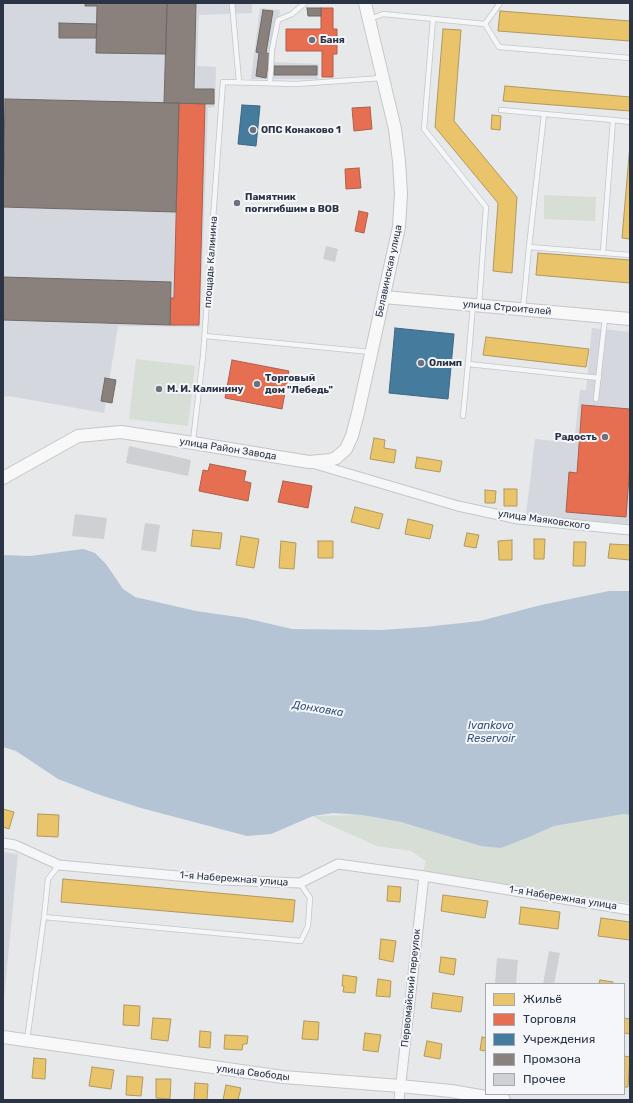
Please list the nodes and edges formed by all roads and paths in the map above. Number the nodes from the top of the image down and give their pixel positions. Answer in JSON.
{"nodes":[{"id":1,"x":232,"y":3,"type":"edge"},
{"id":2,"x":305,"y":3,"type":"edge"},
{"id":3,"x":365,"y":3,"type":"edge"},
{"id":4,"x":500,"y":3,"type":"edge"},
{"id":5,"x":433,"y":19,"type":"junction"},
{"id":6,"x":369,"y":20,"type":"junction"},
{"id":7,"x":486,"y":24,"type":"junction"},
{"id":8,"x":630,"y":58,"type":"edge"},
{"id":9,"x":382,"y":78,"type":"junction"},
{"id":10,"x":239,"y":82,"type":"junction"},
{"id":11,"x":270,"y":83,"type":"junction"},
{"id":12,"x":501,"y":110,"type":"dead end"},
{"id":13,"x":544,"y":114,"type":"junction"},
{"id":14,"x":613,"y":120,"type":"junction"},
{"id":15,"x":630,"y":122,"type":"edge"},
{"id":16,"x":529,"y":247,"type":"junction"},
{"id":17,"x":603,"y":252,"type":"junction"},
{"id":18,"x":630,"y":254,"type":"edge"},
{"id":19,"x":384,"y":297,"type":"junction"},
{"id":20,"x":476,"y":305,"type":"junction"},
{"id":21,"x":523,"y":309,"type":"junction"},
{"id":22,"x":606,"y":317,"type":"junction"},
{"id":23,"x":630,"y":319,"type":"edge"},
{"id":24,"x":205,"y":336,"type":"junction"},
{"id":25,"x":371,"y":352,"type":"junction"},
{"id":26,"x":468,"y":364,"type":"junction"},
{"id":27,"x":598,"y":378,"type":"junction"},
{"id":28,"x":596,"y":399,"type":"dead end"},
{"id":29,"x":463,"y":416,"type":"dead end"},
{"id":30,"x":193,"y":443,"type":"junction"},
{"id":31,"x":309,"y":462,"type":"junction"},
{"id":32,"x":3,"y":478,"type":"edge"},
{"id":33,"x":458,"y":506,"type":"joint"},
{"id":34,"x":630,"y":530,"type":"edge"},
{"id":35,"x":3,"y":843,"type":"edge"},
{"id":36,"x":59,"y":865,"type":"junction"},
{"id":37,"x":424,"y":876,"type":"junction"},
{"id":38,"x":300,"y":884,"type":"junction"},
{"id":39,"x":630,"y":910,"type":"edge"},
{"id":40,"x":44,"y":917,"type":"junction"},
{"id":41,"x":3,"y":1037,"type":"edge"},
{"id":42,"x":27,"y":1040,"type":"junction"},
{"id":43,"x":400,"y":1086,"type":"junction"},
{"id":44,"x":399,"y":1100,"type":"edge"},
{"id":45,"x":504,"y":1100,"type":"edge"}],
"edges":[{"from":1,"to":10,"type":"lane"},
{"from":2,"to":11,"type":"lane"},
{"from":3,"to":6,"type":"main road","name":"Белавинская улица"},
{"from":4,"to":7,"type":"lane"},
{"from":5,"to":6,"type":"lane"},
{"from":5,"to":7,"type":"lane"},
{"from":5,"to":20,"type":"lane"},
{"from":6,"to":9,"type":"main road","name":"Белавинская улица"},
{"from":7,"to":8,"type":"lane"},
{"from":9,"to":11,"type":"lane"},
{"from":9,"to":19,"type":"main road","name":"Белавинская улица"},
{"from":10,"to":11,"type":"lane"},
{"from":10,"to":24,"type":"lane","name":"площадь Калинина"},
{"from":12,"to":13,"type":"lane"},
{"from":13,"to":14,"type":"lane"},
{"from":13,"to":16,"type":"lane"},
{"from":14,"to":15,"type":"lane"},
{"from":14,"to":17,"type":"lane"},
{"from":16,"to":17,"type":"lane"},
{"from":16,"to":21,"type":"lane"},
{"from":17,"to":18,"type":"lane"},
{"from":19,"to":20,"type":"main road","name":"улица Строителей"},
{"from":19,"to":25,"type":"main road","name":"Белавинская улица"},
{"from":20,"to":21,"type":"main road","name":"улица Строителей"},
{"from":20,"to":26,"type":"lane"},
{"from":21,"to":22,"type":"main road","name":"улица Строителей"},
{"from":22,"to":23,"type":"main road","name":"улица Строителей"},
{"from":22,"to":27,"type":"lane"},
{"from":24,"to":25,"type":"lane"},
{"from":24,"to":30,"type":"lane","name":"площадь Калинина"},
{"from":25,"to":31,"type":"main road","name":"Белавинская улица"},
{"from":26,"to":27,"type":"lane"},
{"from":26,"to":29,"type":"lane"},
{"from":27,"to":28,"type":"lane"},
{"from":30,"to":31,"type":"main road","name":"улица Район Завода"},
{"from":30,"to":32,"type":"main road","name":"улица Район Завода"},
{"from":31,"to":33,"type":"street","name":"улица Район Завода"},
{"from":33,"to":34,"type":"street","name":"улица Маяковского"},
{"from":35,"to":36,"type":"street","name":"1-я Набережная улица"},
{"from":36,"to":38,"type":"street","name":"1-я Набережная улица"},
{"from":36,"to":40,"type":"lane"},
{"from":37,"to":38,"type":"street","name":"1-я Набережная улица"},
{"from":37,"to":39,"type":"street","name":"1-я Набережная улица"},
{"from":37,"to":43,"type":"street","name":"Первомайский переулок"},
{"from":38,"to":40,"type":"lane"},
{"from":40,"to":42,"type":"lane"},
{"from":41,"to":42,"type":"main road","name":"улица Свободы"},
{"from":42,"to":43,"type":"main road","name":"улица Свободы"},
{"from":43,"to":44,"type":"street","name":"Первомайский переулок"},
{"from":43,"to":45,"type":"main road","name":"улица Свободы"}]}
